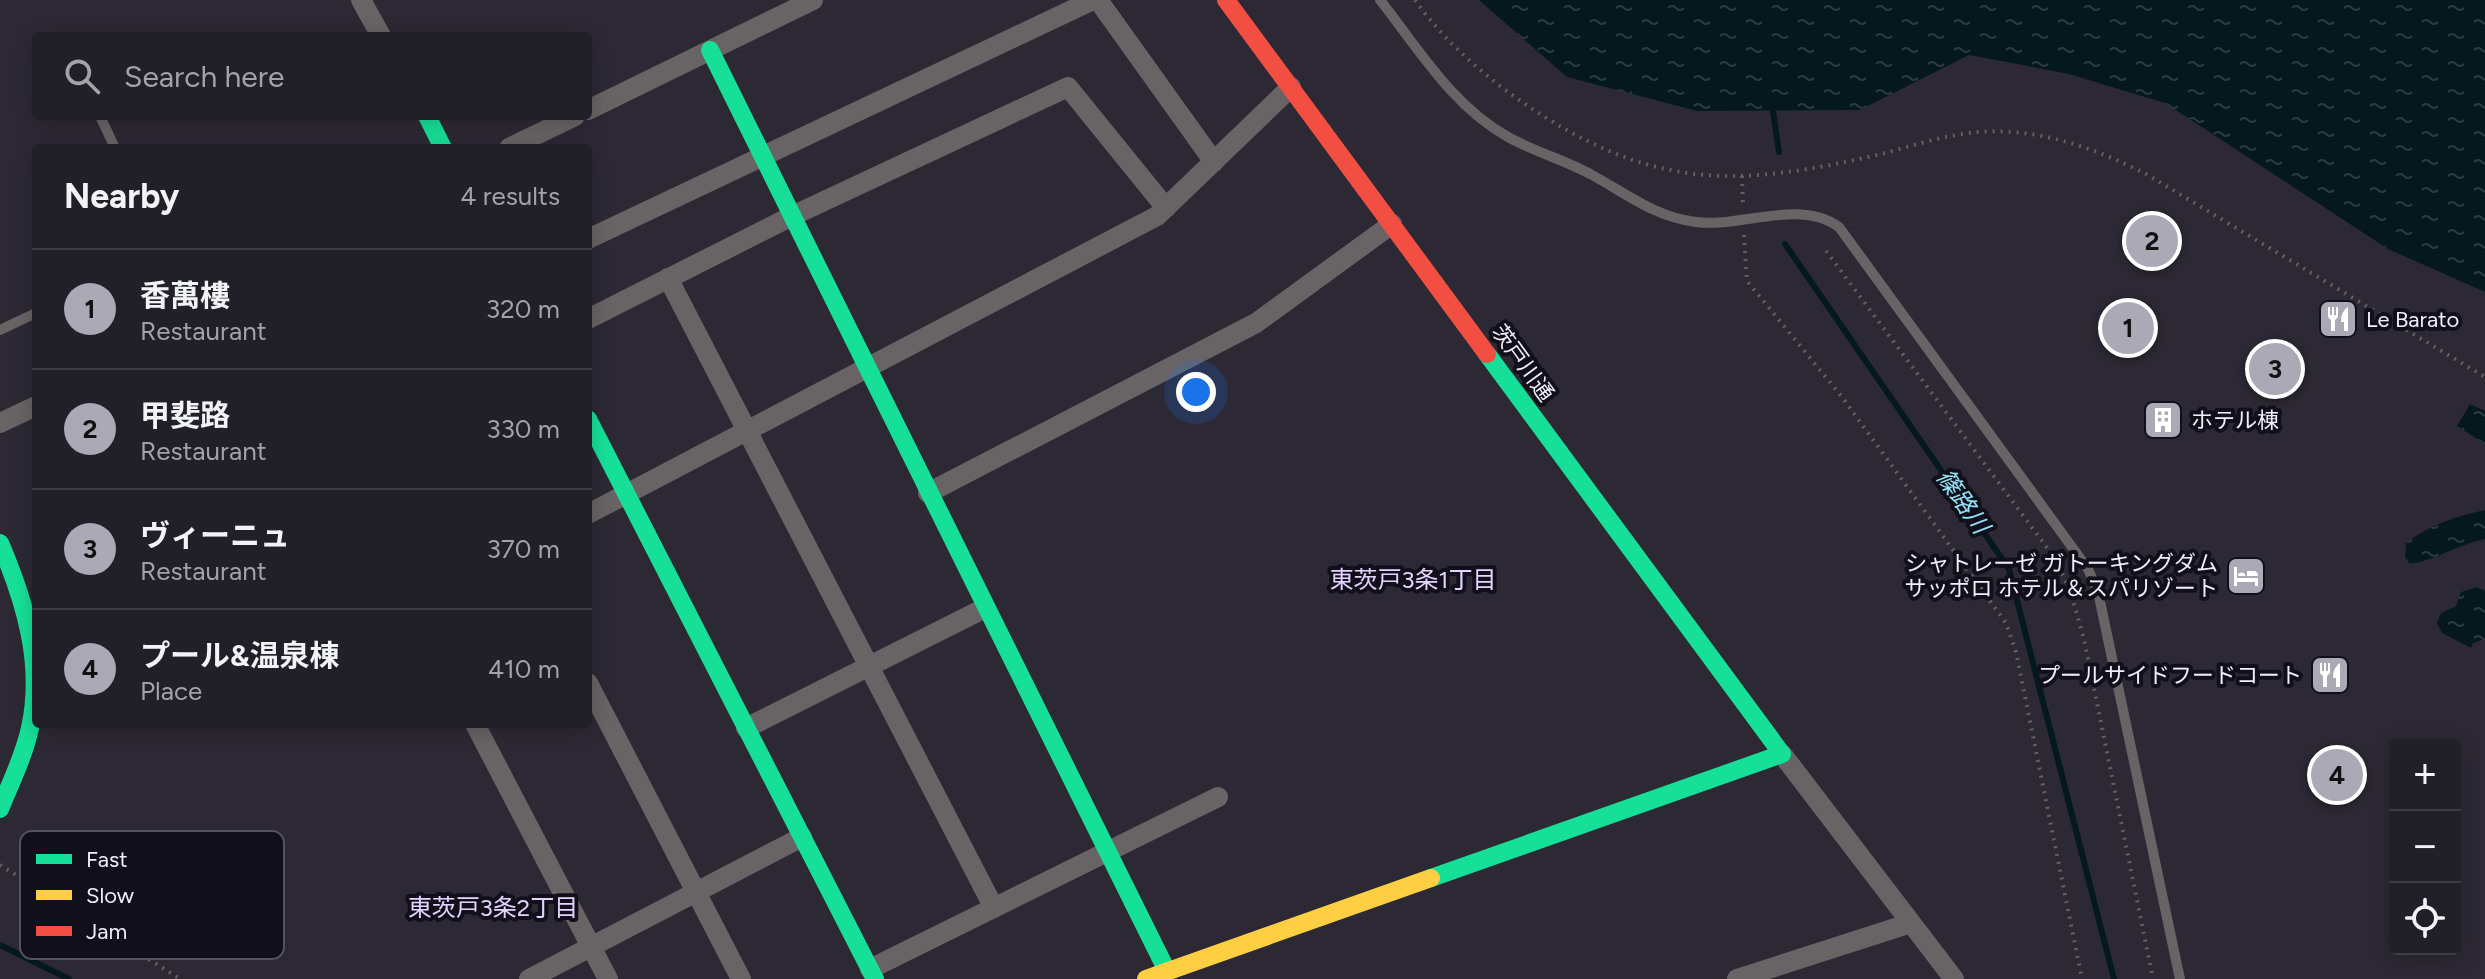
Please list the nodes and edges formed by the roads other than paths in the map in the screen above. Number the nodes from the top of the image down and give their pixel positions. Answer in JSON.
{"nodes":[{"id":1,"x":361,"y":0,"type":"edge"},
{"id":2,"x":813,"y":0,"type":"edge"},
{"id":3,"x":1095,"y":0,"type":"edge"},
{"id":4,"x":1226,"y":0,"type":"edge"},
{"id":5,"x":1380,"y":0,"type":"edge"},
{"id":6,"x":379,"y":32,"type":"edge"},
{"id":7,"x":710,"y":50,"type":"junction"},
{"id":8,"x":1291,"y":87,"type":"junction"},
{"id":9,"x":592,"y":108,"type":"edge"},
{"id":10,"x":102,"y":120,"type":"edge"},
{"id":11,"x":429,"y":120,"type":"edge"},
{"id":12,"x":567,"y":120,"type":"edge"},
{"id":13,"x":113,"y":144,"type":"edge"},
{"id":14,"x":441,"y":144,"type":"edge"},
{"id":15,"x":517,"y":144,"type":"edge"},
{"id":16,"x":762,"y":155,"type":"junction"},
{"id":17,"x":1214,"y":162,"type":"junction"},
{"id":18,"x":1166,"y":208,"type":"junction"},
{"id":19,"x":790,"y":217,"type":"junction"},
{"id":20,"x":1392,"y":224,"type":"junction"},
{"id":21,"x":592,"y":237,"type":"edge"},
{"id":22,"x":668,"y":278,"type":"junction"},
{"id":23,"x":32,"y":315,"type":"edge"},
{"id":24,"x":592,"y":317,"type":"edge"},
{"id":25,"x":0,"y":330,"type":"edge"},
{"id":26,"x":865,"y":369,"type":"junction"},
{"id":27,"x":32,"y":408,"type":"edge"},
{"id":28,"x":0,"y":423,"type":"edge"},
{"id":29,"x":592,"y":427,"type":"edge"},
{"id":30,"x":748,"y":430,"type":"junction"},
{"id":31,"x":626,"y":493,"type":"junction"},
{"id":32,"x":928,"y":493,"type":"junction"},
{"id":33,"x":592,"y":512,"type":"edge"},
{"id":34,"x":0,"y":543,"type":"edge"},
{"id":35,"x":985,"y":608,"type":"junction"},
{"id":36,"x":32,"y":652,"type":"edge"},
{"id":37,"x":869,"y":666,"type":"junction"},
{"id":38,"x":592,"y":691,"type":"edge"},
{"id":39,"x":32,"y":717,"type":"edge"},
{"id":40,"x":477,"y":728,"type":"edge"},
{"id":41,"x":746,"y":728,"type":"junction"},
{"id":42,"x":1782,"y":754,"type":"junction"},
{"id":43,"x":1218,"y":797,"type":"dead end"},
{"id":44,"x":0,"y":809,"type":"edge"},
{"id":45,"x":802,"y":837,"type":"junction"},
{"id":46,"x":1108,"y":852,"type":"junction"},
{"id":47,"x":696,"y":891,"type":"junction"},
{"id":48,"x":994,"y":908,"type":"junction"},
{"id":49,"x":1911,"y":923,"type":"junction"},
{"id":50,"x":590,"y":944,"type":"junction"},
{"id":51,"x":1167,"y":971,"type":"junction"},
{"id":52,"x":872,"y":974,"type":"edge"},
{"id":53,"x":529,"y":979,"type":"edge"},
{"id":54,"x":608,"y":979,"type":"edge"},
{"id":55,"x":741,"y":979,"type":"edge"},
{"id":56,"x":1146,"y":979,"type":"edge"},
{"id":57,"x":1737,"y":979,"type":"edge"},
{"id":58,"x":1954,"y":979,"type":"edge"},
{"id":59,"x":2180,"y":979,"type":"edge"}],
"edges":[{"from":1,"to":6,"type":"street"},
{"from":2,"to":7,"type":"street"},
{"from":3,"to":16,"type":"street"},
{"from":3,"to":17,"type":"street"},
{"from":4,"to":8,"type":"street","name":"茨戸川通"},
{"from":5,"to":59,"type":"lane"},
{"from":7,"to":9,"type":"street"},
{"from":7,"to":16,"type":"street"},
{"from":8,"to":17,"type":"street"},
{"from":8,"to":20,"type":"street","name":"茨戸川通"},
{"from":10,"to":13,"type":"lane"},
{"from":11,"to":14,"type":"street"},
{"from":12,"to":15,"type":"street"},
{"from":16,"to":19,"type":"street"},
{"from":16,"to":21,"type":"street"},
{"from":17,"to":18,"type":"street"},
{"from":18,"to":19,"type":"street"},
{"from":18,"to":26,"type":"street"},
{"from":19,"to":22,"type":"street"},
{"from":19,"to":26,"type":"street"},
{"from":20,"to":32,"type":"street"},
{"from":20,"to":42,"type":"street","name":"茨戸川通"},
{"from":22,"to":24,"type":"street"},
{"from":22,"to":30,"type":"street"},
{"from":23,"to":25,"type":"lane"},
{"from":26,"to":30,"type":"street"},
{"from":26,"to":32,"type":"street"},
{"from":27,"to":28,"type":"street"},
{"from":29,"to":31,"type":"street"},
{"from":30,"to":31,"type":"street"},
{"from":30,"to":37,"type":"street"},
{"from":31,"to":33,"type":"street"},
{"from":31,"to":41,"type":"street"},
{"from":32,"to":35,"type":"street"},
{"from":34,"to":36,"type":"street"},
{"from":35,"to":37,"type":"street"},
{"from":35,"to":46,"type":"street"},
{"from":37,"to":41,"type":"street"},
{"from":37,"to":48,"type":"street"},
{"from":38,"to":47,"type":"street"},
{"from":39,"to":44,"type":"street"},
{"from":40,"to":50,"type":"street"},
{"from":41,"to":45,"type":"street"},
{"from":42,"to":49,"type":"street"},
{"from":42,"to":51,"type":"street"},
{"from":43,"to":46,"type":"street"},
{"from":45,"to":47,"type":"street"},
{"from":45,"to":52,"type":"street"},
{"from":46,"to":48,"type":"street"},
{"from":46,"to":51,"type":"street"},
{"from":47,"to":50,"type":"street"},
{"from":47,"to":55,"type":"street"},
{"from":48,"to":52,"type":"street"},
{"from":49,"to":57,"type":"street"},
{"from":49,"to":58,"type":"street"},
{"from":50,"to":53,"type":"street"},
{"from":50,"to":54,"type":"street"},
{"from":51,"to":56,"type":"street"}]}
